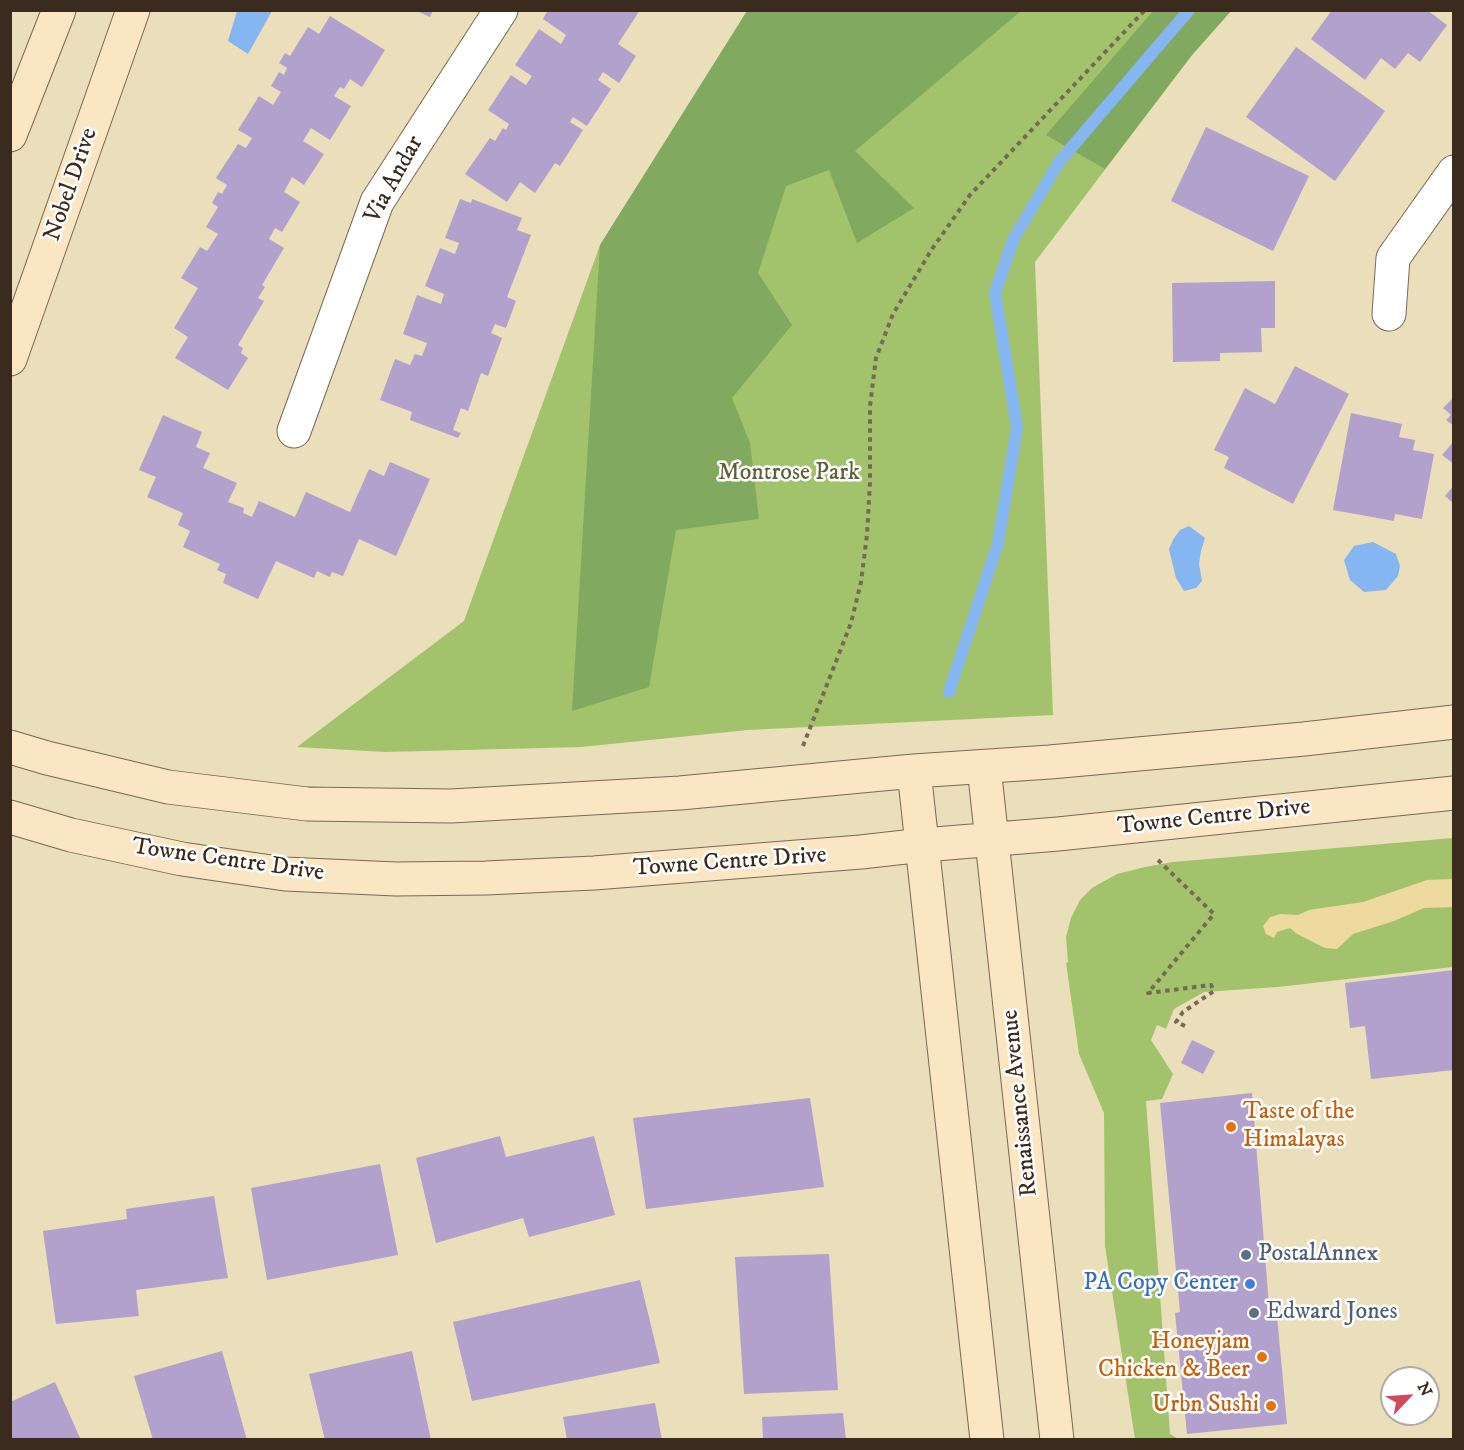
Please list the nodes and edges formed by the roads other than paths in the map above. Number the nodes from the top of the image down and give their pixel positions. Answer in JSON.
{"nodes":[{"id":1,"x":58,"y":10,"type":"edge"},
{"id":2,"x":133,"y":10,"type":"edge"},
{"id":3,"x":501,"y":10,"type":"edge"},
{"id":4,"x":10,"y":135,"type":"edge"},
{"id":5,"x":1454,"y":172,"type":"edge"},
{"id":6,"x":1389,"y":314,"type":"dead end"},
{"id":7,"x":10,"y":359,"type":"edge"},
{"id":8,"x":294,"y":431,"type":"dead end"},
{"id":9,"x":1454,"y":722,"type":"edge"},
{"id":10,"x":10,"y":747,"type":"edge"},
{"id":11,"x":984,"y":767,"type":"junction"},
{"id":12,"x":914,"y":771,"type":"junction"},
{"id":13,"x":1454,"y":793,"type":"edge"},
{"id":14,"x":10,"y":817,"type":"edge"},
{"id":15,"x":991,"y":839,"type":"junction"},
{"id":16,"x":923,"y":845,"type":"junction"},
{"id":17,"x":987,"y":1440,"type":"edge"},
{"id":18,"x":1057,"y":1440,"type":"edge"}],
"edges":[{"from":1,"to":4,"type":"main road"},
{"from":2,"to":7,"type":"main road","name":"Nobel Drive"},
{"from":3,"to":8,"type":"street","name":"Via Andar"},
{"from":5,"to":6,"type":"street"},
{"from":9,"to":11,"type":"main road"},
{"from":10,"to":12,"type":"main road"},
{"from":11,"to":12,"type":"main road"},
{"from":11,"to":15,"type":"main road","name":"Renaissance Avenue"},
{"from":12,"to":16,"type":"main road"},
{"from":13,"to":15,"type":"main road","name":"Towne Centre Drive"},
{"from":14,"to":16,"type":"main road","name":"Towne Centre Drive"},
{"from":15,"to":16,"type":"main road","name":"Towne Centre Drive"},
{"from":15,"to":18,"type":"main road","name":"Renaissance Avenue"},
{"from":16,"to":17,"type":"main road"}]}
